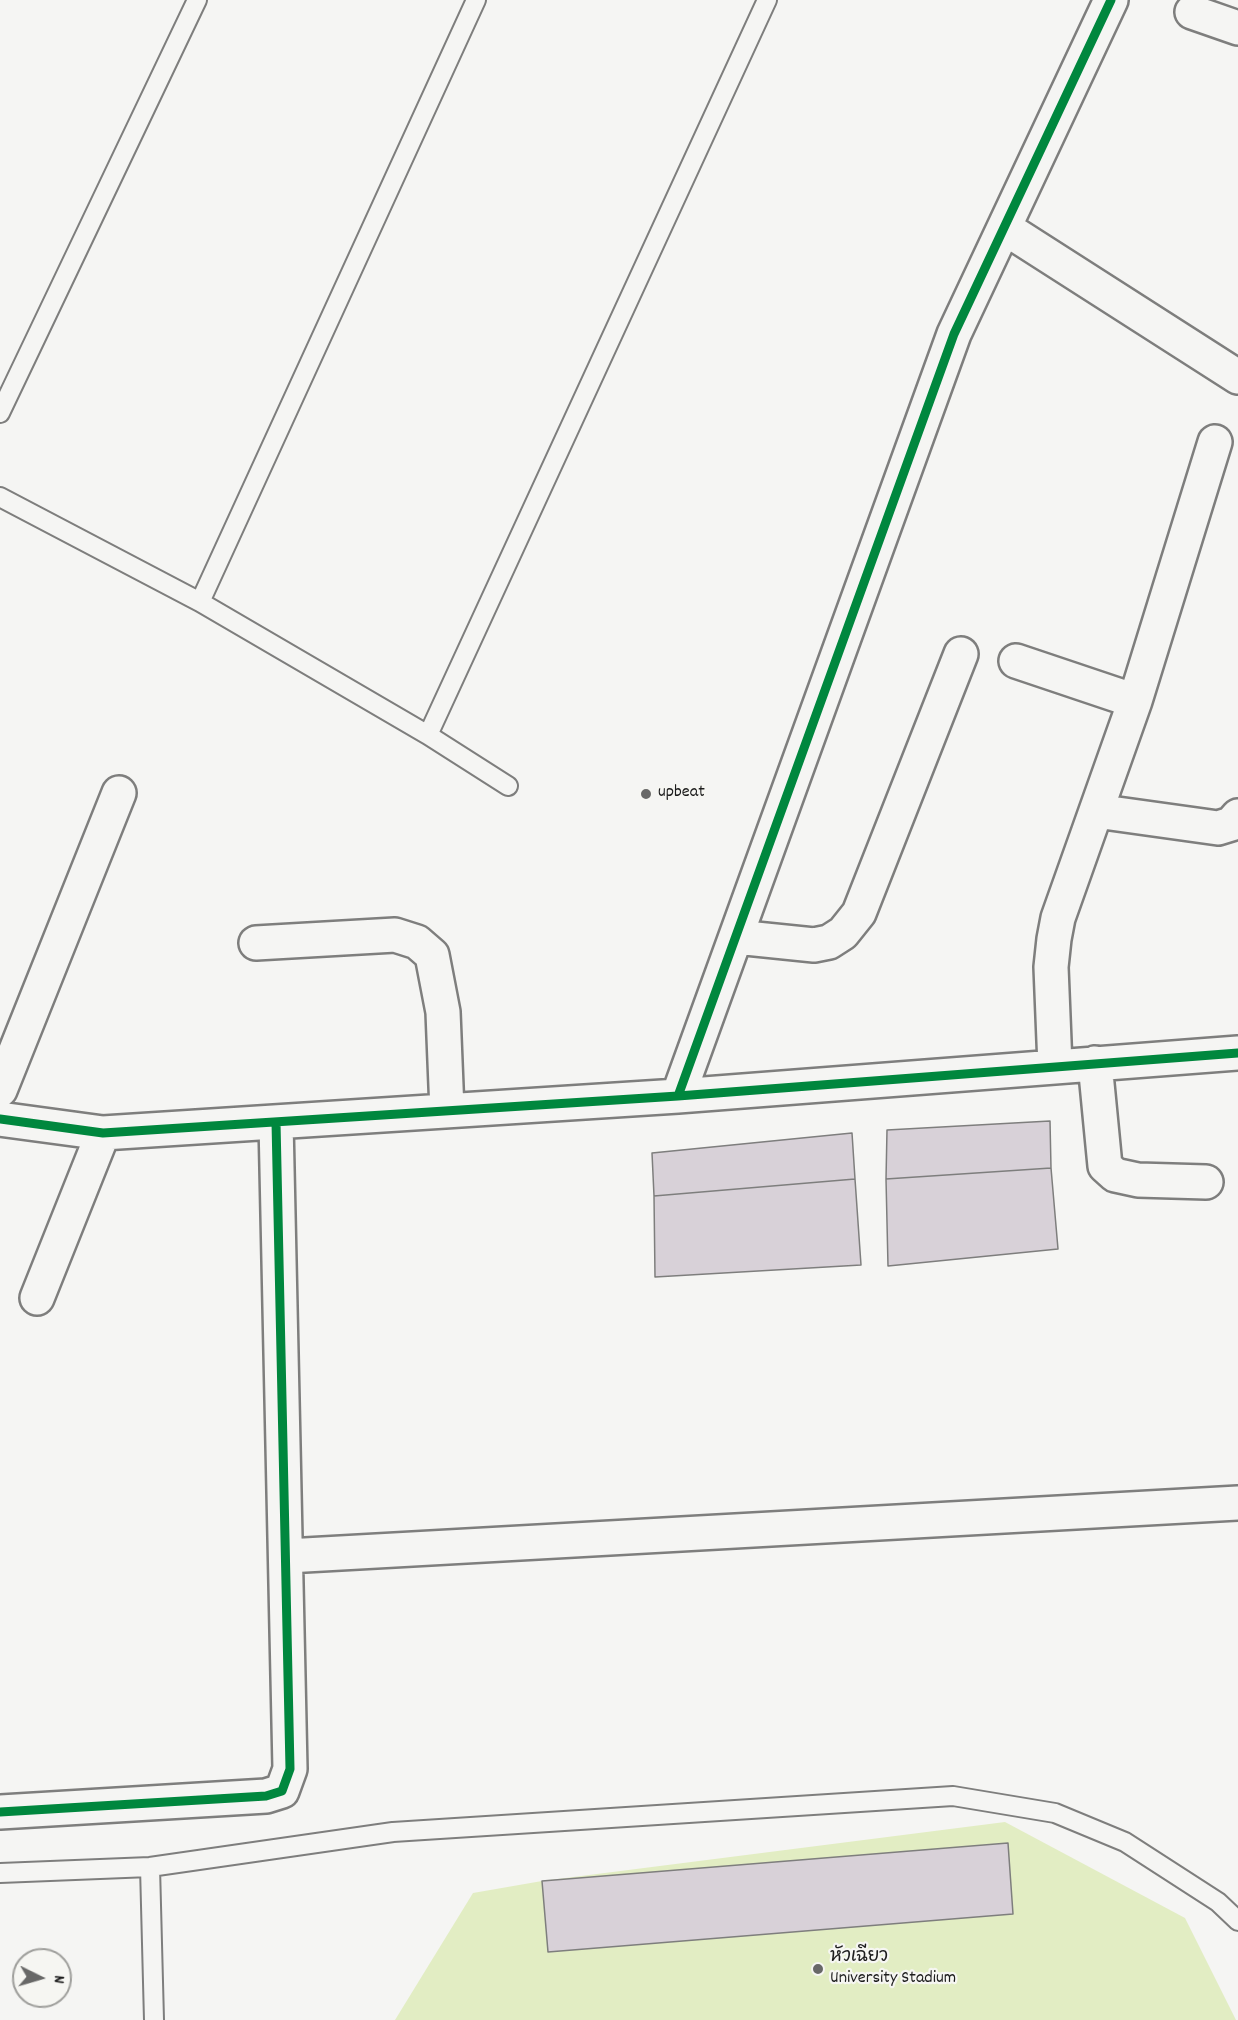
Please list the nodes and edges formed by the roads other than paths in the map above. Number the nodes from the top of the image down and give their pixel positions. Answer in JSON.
{"nodes":[{"id":1,"x":197,"y":0,"type":"edge"},
{"id":2,"x":476,"y":0,"type":"edge"},
{"id":3,"x":767,"y":0,"type":"edge"},
{"id":4,"x":1111,"y":0,"type":"edge"},
{"id":5,"x":1192,"y":12,"type":"dead end"},
{"id":6,"x":1238,"y":28,"type":"edge"},
{"id":7,"x":1005,"y":228,"type":"junction"},
{"id":8,"x":1238,"y":377,"type":"edge"},
{"id":9,"x":0,"y":413,"type":"edge"},
{"id":10,"x":1215,"y":442,"type":"dead end"},
{"id":11,"x":0,"y":497,"type":"edge"},
{"id":12,"x":200,"y":602,"type":"junction"},
{"id":13,"x":961,"y":654,"type":"dead end"},
{"id":14,"x":1016,"y":661,"type":"dead end"},
{"id":15,"x":1135,"y":701,"type":"junction"},
{"id":16,"x":428,"y":735,"type":"junction"},
{"id":17,"x":508,"y":786,"type":"dead end"},
{"id":18,"x":119,"y":793,"type":"dead end"},
{"id":19,"x":1096,"y":811,"type":"junction"},
{"id":20,"x":1238,"y":816,"type":"edge"},
{"id":21,"x":736,"y":937,"type":"junction"},
{"id":22,"x":256,"y":943,"type":"dead end"},
{"id":23,"x":1238,"y":1053,"type":"edge"},
{"id":24,"x":1095,"y":1063,"type":"junction"},
{"id":25,"x":1055,"y":1066,"type":"junction"},
{"id":26,"x":0,"y":1090,"type":"edge"},
{"id":27,"x":678,"y":1096,"type":"junction"},
{"id":28,"x":447,"y":1111,"type":"junction"},
{"id":29,"x":0,"y":1119,"type":"edge"},
{"id":30,"x":276,"y":1122,"type":"junction"},
{"id":31,"x":103,"y":1133,"type":"junction"},
{"id":32,"x":1206,"y":1182,"type":"dead end"},
{"id":33,"x":37,"y":1298,"type":"dead end"},
{"id":34,"x":1238,"y":1503,"type":"edge"},
{"id":35,"x":287,"y":1556,"type":"junction"},
{"id":36,"x":0,"y":1812,"type":"edge"},
{"id":37,"x":150,"y":1867,"type":"junction"},
{"id":38,"x":0,"y":1873,"type":"edge"},
{"id":39,"x":1238,"y":1921,"type":"edge"},
{"id":40,"x":154,"y":2020,"type":"edge"}],
"edges":[{"from":1,"to":9,"type":"lane"},
{"from":2,"to":12,"type":"lane"},
{"from":3,"to":16,"type":"lane"},
{"from":4,"to":7,"type":"street"},
{"from":5,"to":6,"type":"street"},
{"from":7,"to":8,"type":"street"},
{"from":7,"to":21,"type":"street"},
{"from":10,"to":15,"type":"street"},
{"from":11,"to":12,"type":"lane"},
{"from":12,"to":16,"type":"lane"},
{"from":13,"to":21,"type":"street"},
{"from":14,"to":15,"type":"street"},
{"from":15,"to":19,"type":"street"},
{"from":16,"to":17,"type":"lane"},
{"from":18,"to":26,"type":"street"},
{"from":19,"to":20,"type":"street"},
{"from":19,"to":25,"type":"street"},
{"from":21,"to":27,"type":"street"},
{"from":22,"to":28,"type":"street"},
{"from":23,"to":24,"type":"street"},
{"from":24,"to":25,"type":"street"},
{"from":24,"to":32,"type":"street"},
{"from":25,"to":27,"type":"street"},
{"from":27,"to":28,"type":"street"},
{"from":28,"to":30,"type":"street"},
{"from":29,"to":31,"type":"street"},
{"from":30,"to":31,"type":"street"},
{"from":30,"to":35,"type":"street"},
{"from":31,"to":33,"type":"street"},
{"from":34,"to":35,"type":"street"},
{"from":35,"to":36,"type":"street"},
{"from":37,"to":38,"type":"lane"},
{"from":37,"to":39,"type":"lane"},
{"from":37,"to":40,"type":"lane"}]}
